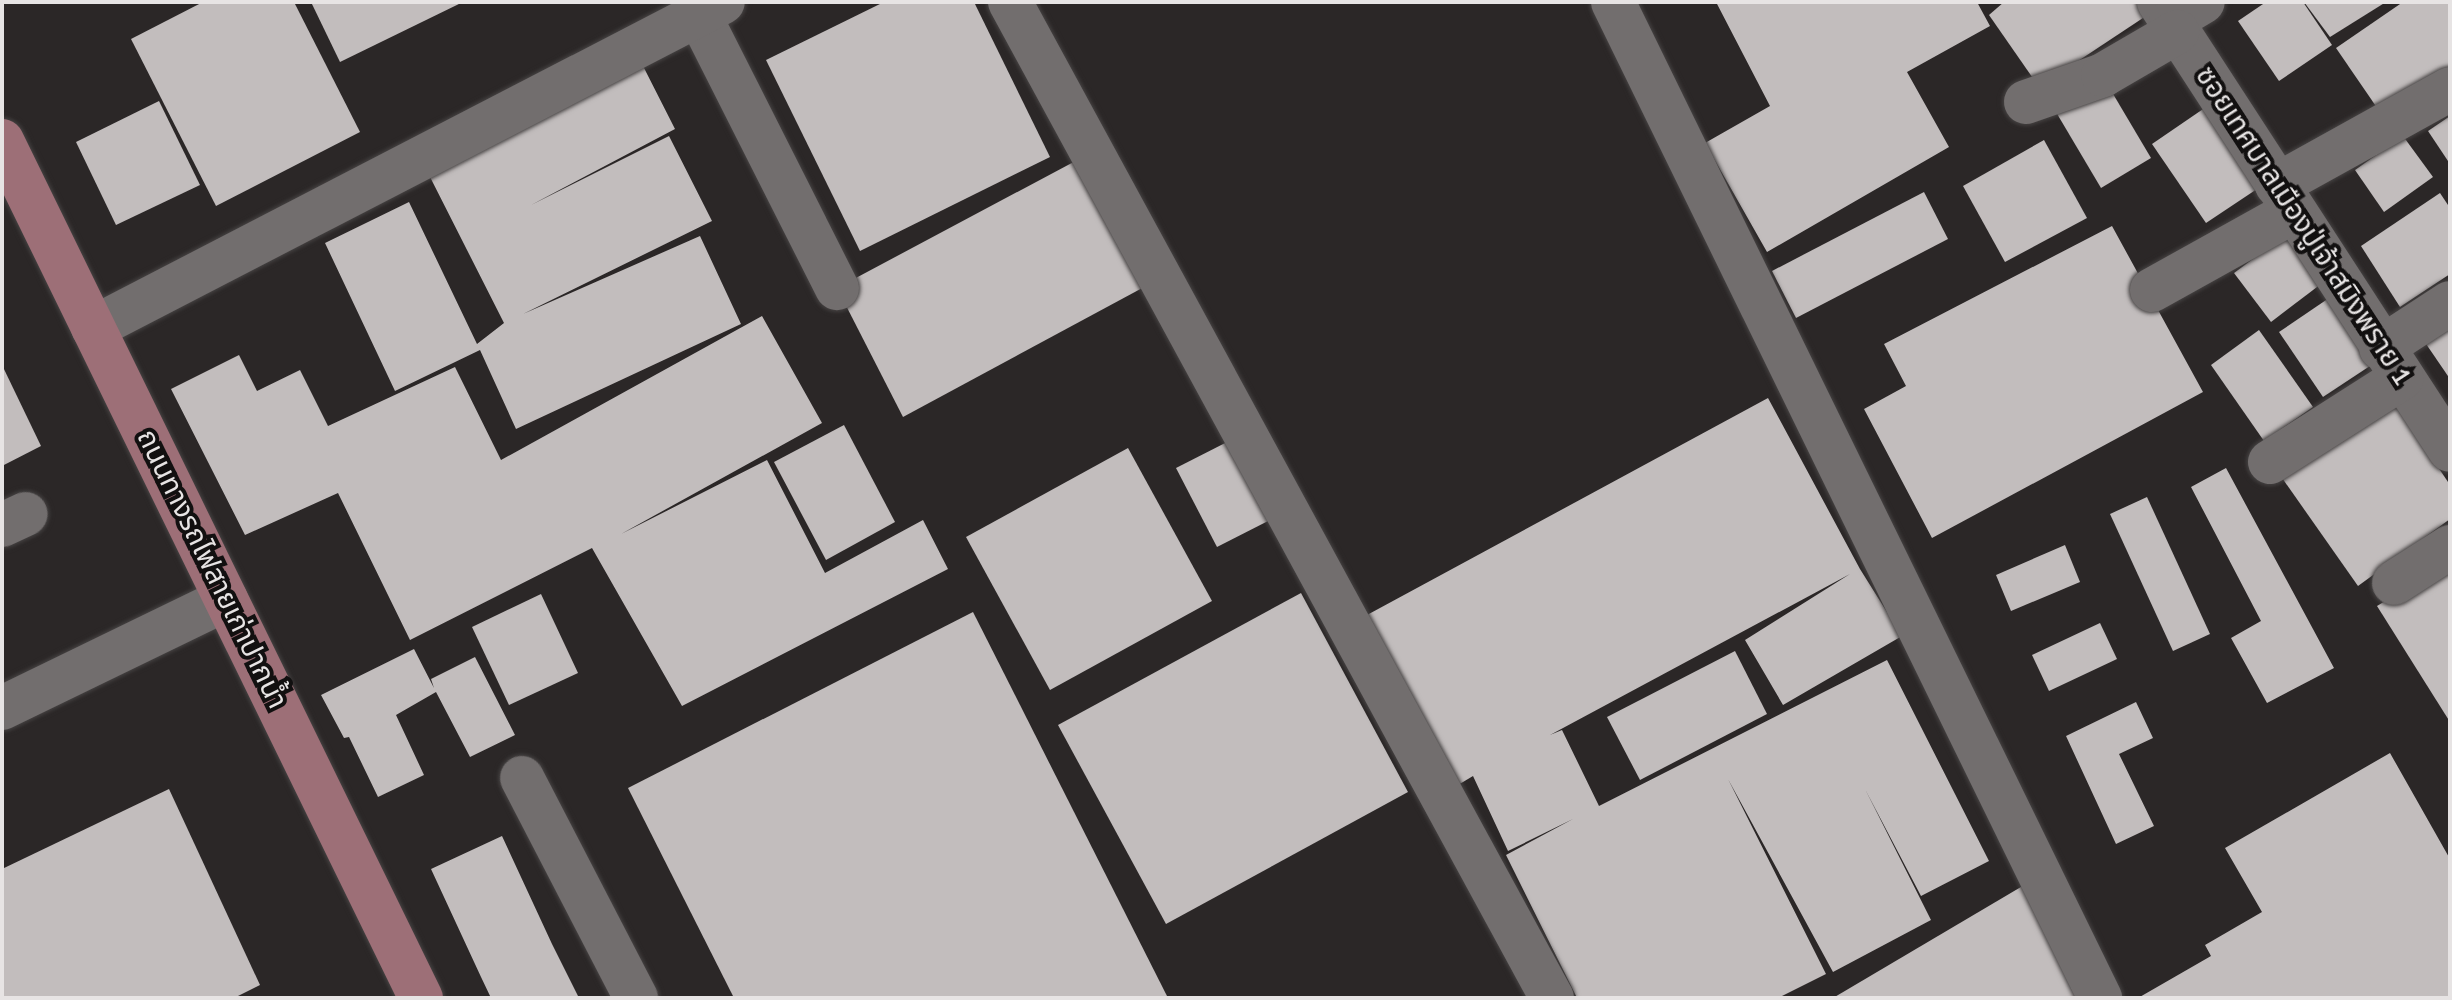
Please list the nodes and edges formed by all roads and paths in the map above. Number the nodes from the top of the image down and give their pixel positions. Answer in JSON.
{"nodes":[{"id":1,"x":1010,"y":2,"type":"edge"},
{"id":2,"x":1613,"y":2,"type":"edge"},
{"id":3,"x":711,"y":8,"type":"edge"},
{"id":4,"x":2178,"y":14,"type":"edge"},
{"id":5,"x":2450,"y":89,"type":"edge"},
{"id":6,"x":2026,"y":102,"type":"dead end"},
{"id":7,"x":2,"y":141,"type":"edge"},
{"id":8,"x":2285,"y":198,"type":"junction"},
{"id":9,"x":837,"y":288,"type":"dead end"},
{"id":10,"x":2152,"y":290,"type":"dead end"},
{"id":11,"x":2450,"y":303,"type":"edge"},
{"id":12,"x":93,"y":328,"type":"junction"},
{"id":13,"x":2392,"y":363,"type":"junction"},
{"id":14,"x":2450,"y":450,"type":"edge"},
{"id":15,"x":2270,"y":462,"type":"dead end"},
{"id":16,"x":2450,"y":547,"type":"edge"},
{"id":17,"x":2394,"y":583,"type":"dead end"},
{"id":18,"x":226,"y":599,"type":"junction"},
{"id":19,"x":2,"y":708,"type":"edge"},
{"id":20,"x":522,"y":778,"type":"dead end"},
{"id":21,"x":421,"y":998,"type":"edge"},
{"id":22,"x":636,"y":998,"type":"edge"},
{"id":23,"x":1552,"y":998,"type":"edge"},
{"id":24,"x":2100,"y":998,"type":"edge"}],
"edges":[{"from":1,"to":23,"type":"street"},
{"from":2,"to":24,"type":"street"},
{"from":3,"to":9,"type":"street"},
{"from":3,"to":12,"type":"street"},
{"from":4,"to":6,"type":"street"},
{"from":4,"to":8,"type":"street","name":"ซอยเทศบาลเมืองปู่เจ้าสมิงพราย 1"},
{"from":5,"to":8,"type":"street"},
{"from":7,"to":12,"type":"main road","name":"ถนนทางรถไฟสายเก่าปากน้ำ"},
{"from":8,"to":10,"type":"street"},
{"from":8,"to":13,"type":"street","name":"ซอยเทศบาลเมืองปู่เจ้าสมิงพราย 1"},
{"from":11,"to":13,"type":"street"},
{"from":12,"to":18,"type":"main road","name":"ถนนทางรถไฟสายเก่าปากน้ำ"},
{"from":13,"to":14,"type":"street","name":"ซอยเทศบาลเมืองปู่เจ้าสมิงพราย 1"},
{"from":13,"to":15,"type":"street"},
{"from":16,"to":17,"type":"street"},
{"from":18,"to":19,"type":"street"},
{"from":18,"to":21,"type":"main road","name":"ถนนทางรถไฟสายเก่าปากน้ำ"},
{"from":20,"to":22,"type":"street"}]}
